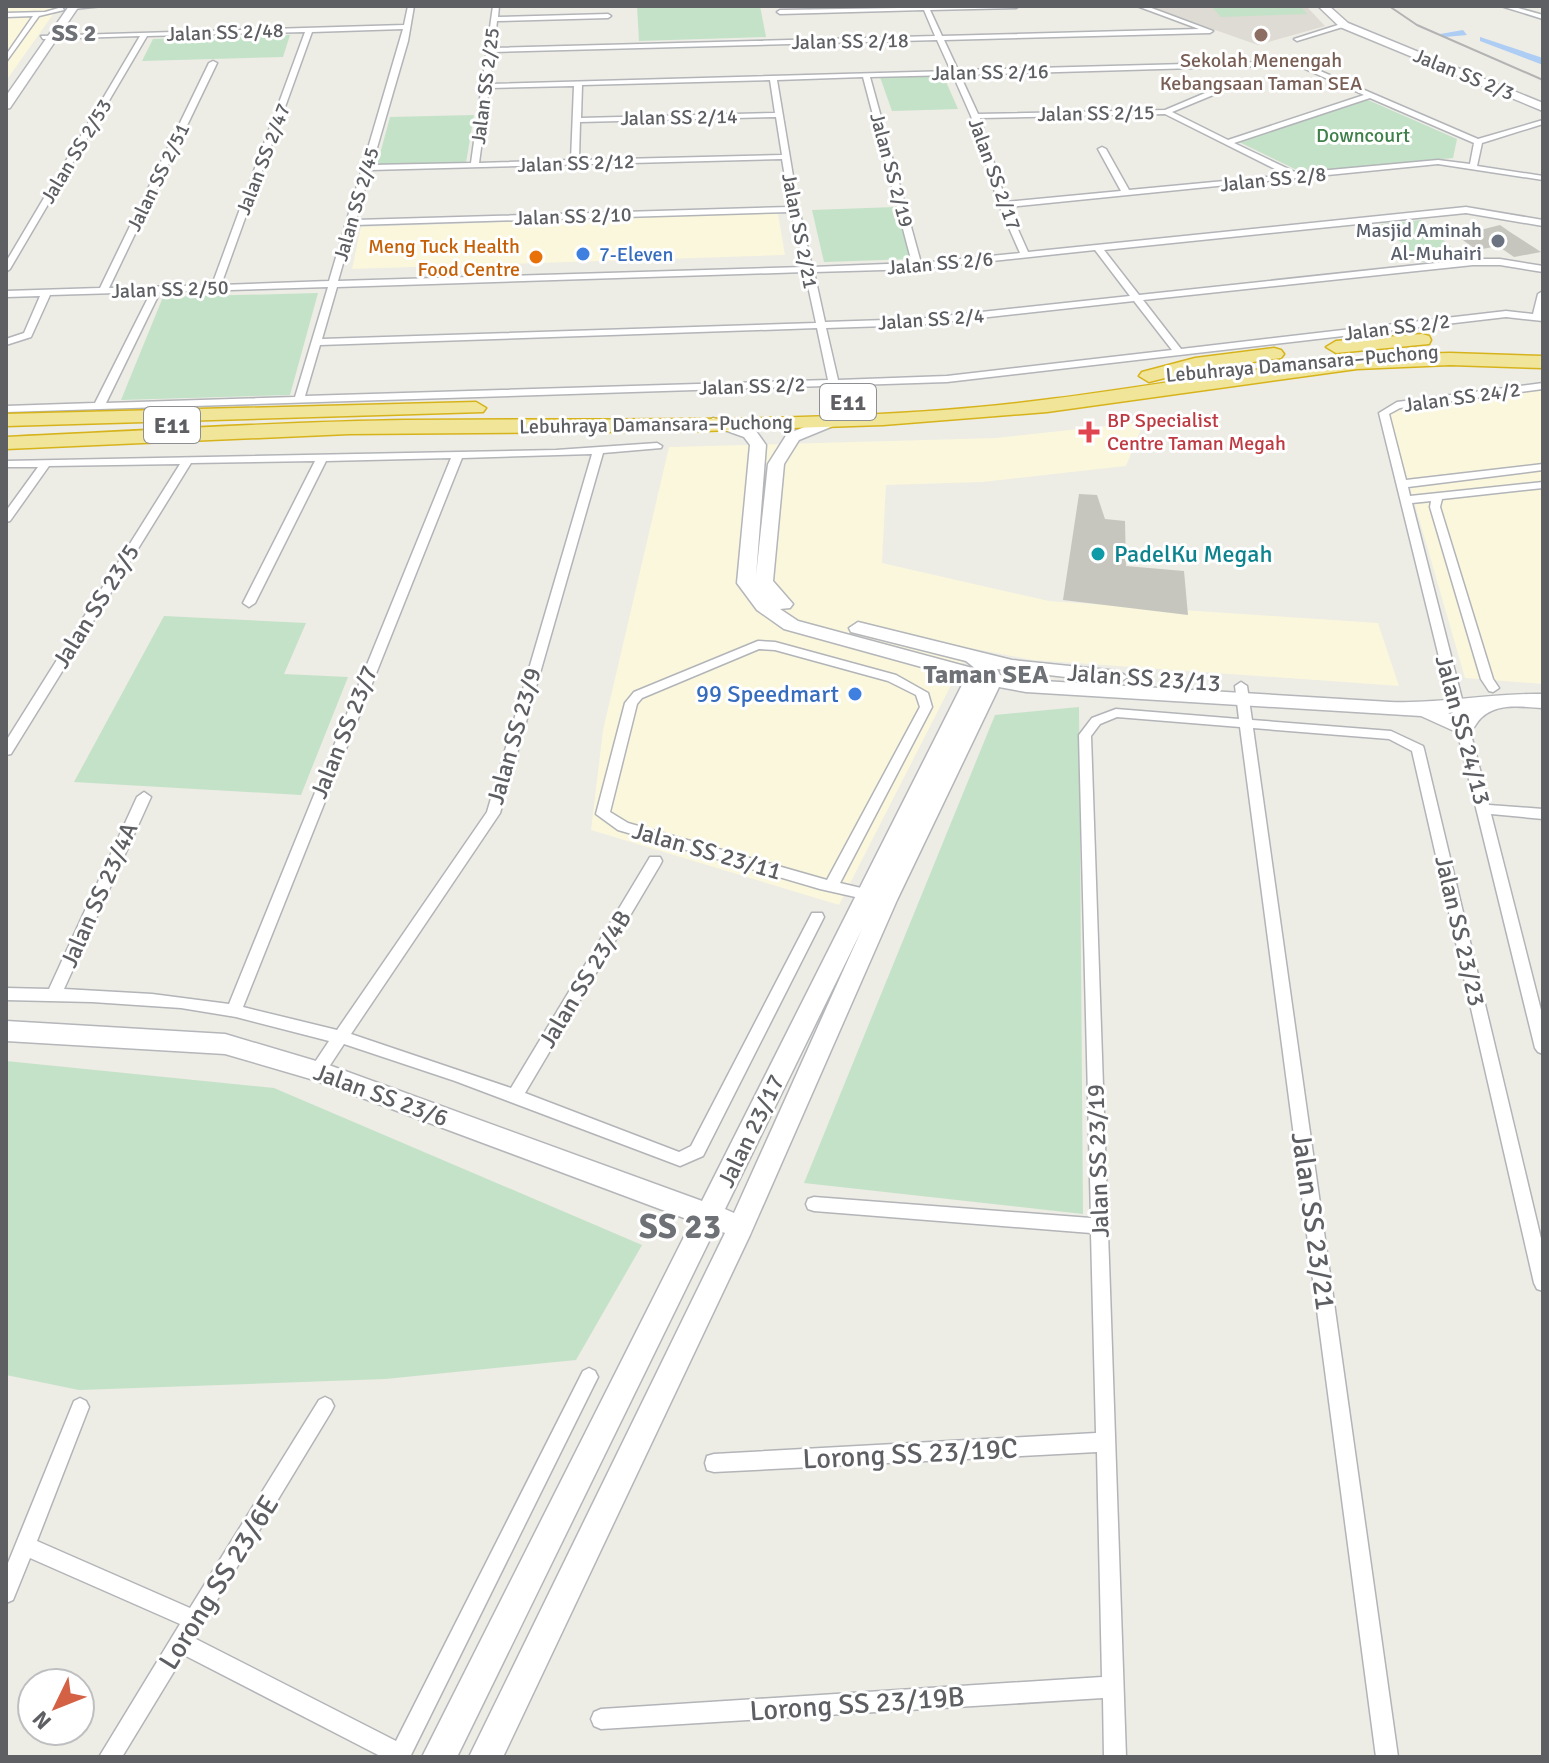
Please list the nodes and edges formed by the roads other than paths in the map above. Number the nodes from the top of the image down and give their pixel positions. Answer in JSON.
{"nodes":[{"id":1,"x":100,"y":6,"type":"edge"},
{"id":2,"x":411,"y":6,"type":"edge"},
{"id":3,"x":496,"y":6,"type":"edge"},
{"id":4,"x":1016,"y":6,"type":"edge"},
{"id":5,"x":1140,"y":6,"type":"edge"},
{"id":6,"x":1323,"y":6,"type":"edge"},
{"id":7,"x":1504,"y":6,"type":"edge"},
{"id":8,"x":6,"y":7,"type":"edge"},
{"id":9,"x":65,"y":7,"type":"edge"},
{"id":10,"x":925,"y":7,"type":"edge"},
{"id":11,"x":780,"y":12,"type":"dead end"},
{"id":12,"x":6,"y":16,"type":"edge"},
{"id":13,"x":608,"y":16,"type":"dead end"},
{"id":14,"x":36,"y":17,"type":"junction"},
{"id":15,"x":1543,"y":17,"type":"edge"},
{"id":16,"x":494,"y":19,"type":"junction"},
{"id":17,"x":1344,"y":25,"type":"junction"},
{"id":18,"x":406,"y":27,"type":"junction"},
{"id":19,"x":309,"y":30,"type":"junction"},
{"id":20,"x":49,"y":33,"type":"junction"},
{"id":21,"x":145,"y":34,"type":"junction"},
{"id":22,"x":938,"y":38,"type":"junction"},
{"id":23,"x":1297,"y":39,"type":"dead end"},
{"id":24,"x":490,"y":50,"type":"junction"},
{"id":25,"x":6,"y":60,"type":"edge"},
{"id":26,"x":213,"y":63,"type":"dead end"},
{"id":27,"x":954,"y":72,"type":"junction"},
{"id":28,"x":866,"y":75,"type":"junction"},
{"id":29,"x":773,"y":78,"type":"junction"},
{"id":30,"x":578,"y":82,"type":"junction"},
{"id":31,"x":486,"y":86,"type":"junction"},
{"id":32,"x":6,"y":91,"type":"edge"},
{"id":33,"x":1210,"y":93,"type":"dead end"},
{"id":34,"x":1368,"y":96,"type":"junction"},
{"id":35,"x":6,"y":105,"type":"edge"},
{"id":36,"x":1543,"y":107,"type":"edge"},
{"id":37,"x":1166,"y":112,"type":"junction"},
{"id":38,"x":779,"y":115,"type":"junction"},
{"id":39,"x":975,"y":116,"type":"junction"},
{"id":40,"x":579,"y":120,"type":"junction"},
{"id":41,"x":1543,"y":122,"type":"edge"},
{"id":42,"x":1231,"y":141,"type":"junction"},
{"id":43,"x":1478,"y":142,"type":"junction"},
{"id":44,"x":1102,"y":149,"type":"dead end"},
{"id":45,"x":786,"y":157,"type":"junction"},
{"id":46,"x":575,"y":163,"type":"junction"},
{"id":47,"x":475,"y":166,"type":"junction"},
{"id":48,"x":1473,"y":167,"type":"junction"},
{"id":49,"x":367,"y":168,"type":"junction"},
{"id":50,"x":1299,"y":177,"type":"junction"},
{"id":51,"x":1543,"y":178,"type":"edge"},
{"id":52,"x":1126,"y":193,"type":"junction"},
{"id":53,"x":794,"y":204,"type":"junction"},
{"id":54,"x":1003,"y":205,"type":"junction"},
{"id":55,"x":352,"y":218,"type":"junction"},
{"id":56,"x":1543,"y":223,"type":"edge"},
{"id":57,"x":1098,"y":248,"type":"junction"},
{"id":58,"x":1025,"y":255,"type":"junction"},
{"id":59,"x":917,"y":266,"type":"junction"},
{"id":60,"x":6,"y":269,"type":"edge"},
{"id":61,"x":1543,"y":269,"type":"edge"},
{"id":62,"x":808,"y":271,"type":"junction"},
{"id":63,"x":333,"y":284,"type":"junction"},
{"id":64,"x":215,"y":288,"type":"junction"},
{"id":65,"x":157,"y":289,"type":"junction"},
{"id":66,"x":103,"y":291,"type":"junction"},
{"id":67,"x":46,"y":293,"type":"junction"},
{"id":68,"x":6,"y":294,"type":"edge"},
{"id":69,"x":1543,"y":294,"type":"edge"},
{"id":70,"x":1136,"y":299,"type":"junction"},
{"id":71,"x":1540,"y":318,"type":"edge"},
{"id":72,"x":819,"y":325,"type":"junction"},
{"id":73,"x":6,"y":342,"type":"edge"},
{"id":74,"x":317,"y":342,"type":"junction"},
{"id":75,"x":1543,"y":345,"type":"edge"},
{"id":76,"x":1178,"y":352,"type":"junction"},
{"id":77,"x":1543,"y":353,"type":"edge"},
{"id":78,"x":1543,"y":362,"type":"edge"},
{"id":79,"x":1273,"y":368,"type":"junction"},
{"id":80,"x":1543,"y":372,"type":"edge"},
{"id":81,"x":1149,"y":376,"type":"junction"},
{"id":82,"x":834,"y":383,"type":"junction"},
{"id":83,"x":1543,"y":386,"type":"edge"},
{"id":84,"x":1166,"y":390,"type":"junction"},
{"id":85,"x":299,"y":401,"type":"junction"},
{"id":86,"x":99,"y":406,"type":"junction"},
{"id":87,"x":6,"y":409,"type":"edge"},
{"id":88,"x":1384,"y":413,"type":"joint"},
{"id":89,"x":542,"y":419,"type":"junction"},
{"id":90,"x":6,"y":420,"type":"edge"},
{"id":91,"x":832,"y":421,"type":"junction"},
{"id":92,"x":713,"y":423,"type":"junction"},
{"id":93,"x":335,"y":425,"type":"junction"},
{"id":94,"x":6,"y":432,"type":"edge"},
{"id":95,"x":6,"y":443,"type":"edge"},
{"id":96,"x":657,"y":446,"type":"dead end"},
{"id":97,"x":598,"y":451,"type":"junction"},
{"id":98,"x":6,"y":454,"type":"edge"},
{"id":99,"x":458,"y":455,"type":"junction"},
{"id":100,"x":322,"y":458,"type":"junction"},
{"id":101,"x":187,"y":461,"type":"junction"},
{"id":102,"x":46,"y":463,"type":"junction"},
{"id":103,"x":6,"y":464,"type":"edge"},
{"id":104,"x":1543,"y":467,"type":"edge"},
{"id":105,"x":1402,"y":484,"type":"junction"},
{"id":106,"x":1543,"y":485,"type":"edge"},
{"id":107,"x":1437,"y":497,"type":"junction"},
{"id":108,"x":1406,"y":500,"type":"junction"},
{"id":109,"x":6,"y":519,"type":"edge"},
{"id":110,"x":249,"y":603,"type":"dead end"},
{"id":111,"x":942,"y":667,"type":"junction"},
{"id":112,"x":982,"y":670,"type":"junction"},
{"id":113,"x":1026,"y":686,"type":"junction"},
{"id":114,"x":1543,"y":692,"type":"edge"},
{"id":115,"x":1242,"y":693,"type":"junction"},
{"id":116,"x":1495,"y":694,"type":"junction"},
{"id":117,"x":1454,"y":698,"type":"junction"},
{"id":118,"x":1543,"y":701,"type":"edge"},
{"id":119,"x":971,"y":703,"type":"junction"},
{"id":120,"x":1425,"y":710,"type":"junction"},
{"id":121,"x":1246,"y":723,"type":"junction"},
{"id":122,"x":1463,"y":728,"type":"junction"},
{"id":123,"x":6,"y":751,"type":"edge"},
{"id":124,"x":144,"y":797,"type":"dead end"},
{"id":125,"x":1484,"y":809,"type":"junction"},
{"id":126,"x":1543,"y":814,"type":"edge"},
{"id":127,"x":655,"y":861,"type":"dead end"},
{"id":128,"x":832,"y":885,"type":"junction"},
{"id":129,"x":876,"y":897,"type":"junction"},
{"id":130,"x":817,"y":917,"type":"dead end"},
{"id":131,"x":6,"y":994,"type":"edge"},
{"id":132,"x":54,"y":994,"type":"junction"},
{"id":133,"x":234,"y":1011,"type":"junction"},
{"id":134,"x":6,"y":1031,"type":"edge"},
{"id":135,"x":339,"y":1037,"type":"junction"},
{"id":136,"x":1543,"y":1048,"type":"edge"},
{"id":137,"x":317,"y":1071,"type":"junction"},
{"id":138,"x":515,"y":1096,"type":"junction"},
{"id":139,"x":814,"y":1204,"type":"dead end"},
{"id":140,"x":710,"y":1217,"type":"junction"},
{"id":141,"x":1100,"y":1226,"type":"junction"},
{"id":142,"x":741,"y":1227,"type":"junction"},
{"id":143,"x":1543,"y":1283,"type":"edge"},
{"id":144,"x":589,"y":1377,"type":"dead end"},
{"id":145,"x":325,"y":1406,"type":"dead end"},
{"id":146,"x":80,"y":1407,"type":"dead end"},
{"id":147,"x":1107,"y":1442,"type":"junction"},
{"id":148,"x":714,"y":1463,"type":"dead end"},
{"id":149,"x":24,"y":1545,"type":"junction"},
{"id":150,"x":6,"y":1593,"type":"edge"},
{"id":151,"x":195,"y":1620,"type":"junction"},
{"id":152,"x":181,"y":1642,"type":"junction"},
{"id":153,"x":1113,"y":1687,"type":"junction"},
{"id":154,"x":601,"y":1719,"type":"dead end"},
{"id":155,"x":400,"y":1756,"type":"edge"},
{"id":156,"x":110,"y":1757,"type":"edge"},
{"id":157,"x":439,"y":1757,"type":"edge"},
{"id":158,"x":486,"y":1757,"type":"edge"},
{"id":159,"x":1115,"y":1757,"type":"edge"},
{"id":160,"x":1387,"y":1757,"type":"edge"}],
"edges":[{"from":1,"to":9,"type":"street"},
{"from":2,"to":18,"type":"street","name":"Jalan SS 2/45"},
{"from":3,"to":16,"type":"street","name":"Jalan SS 2/25"},
{"from":4,"to":10,"type":"street"},
{"from":5,"to":22,"type":"street","name":"Jalan SS 2/18"},
{"from":6,"to":17,"type":"street","name":"Jalan SS 2/3"},
{"from":7,"to":15,"type":"street"},
{"from":8,"to":9,"type":"street"},
{"from":9,"to":12,"type":"street"},
{"from":9,"to":20,"type":"street"},
{"from":10,"to":11,"type":"street"},
{"from":10,"to":22,"type":"street","name":"Jalan SS 2/17"},
{"from":12,"to":14,"type":"street"},
{"from":13,"to":16,"type":"street"},
{"from":14,"to":20,"type":"street"},
{"from":14,"to":25,"type":"street"},
{"from":16,"to":24,"type":"street","name":"Jalan SS 2/25"},
{"from":17,"to":23,"type":"street"},
{"from":17,"to":36,"type":"street","name":"Jalan SS 2/3"},
{"from":18,"to":19,"type":"street","name":"Jalan SS 2/48"},
{"from":18,"to":49,"type":"street","name":"Jalan SS 2/45"},
{"from":19,"to":21,"type":"street","name":"Jalan SS 2/48"},
{"from":19,"to":64,"type":"street","name":"Jalan SS 2/47"},
{"from":20,"to":21,"type":"street","name":"Jalan SS 2/48"},
{"from":20,"to":32,"type":"street"},
{"from":20,"to":35,"type":"street"},
{"from":21,"to":60,"type":"street","name":"Jalan SS 2/53"},
{"from":22,"to":24,"type":"street","name":"Jalan SS 2/18"},
{"from":22,"to":27,"type":"street","name":"Jalan SS 2/17"},
{"from":24,"to":31,"type":"street","name":"Jalan SS 2/25"},
{"from":26,"to":66,"type":"street","name":"Jalan SS 2/51"},
{"from":27,"to":28,"type":"street","name":"Jalan SS 2/16"},
{"from":27,"to":34,"type":"street","name":"Jalan SS 2/16"},
{"from":27,"to":39,"type":"street","name":"Jalan SS 2/17"},
{"from":28,"to":29,"type":"street","name":"Jalan SS 2/16"},
{"from":28,"to":59,"type":"street","name":"Jalan SS 2/19"},
{"from":29,"to":30,"type":"street","name":"Jalan SS 2/16"},
{"from":29,"to":38,"type":"street","name":"Jalan SS 2/21"},
{"from":30,"to":31,"type":"street","name":"Jalan SS 2/16"},
{"from":30,"to":40,"type":"street"},
{"from":31,"to":47,"type":"street","name":"Jalan SS 2/25"},
{"from":33,"to":37,"type":"street"},
{"from":34,"to":42,"type":"street"},
{"from":34,"to":43,"type":"street","name":"Jalan SS 2/16"},
{"from":37,"to":39,"type":"street","name":"Jalan SS 2/15"},
{"from":37,"to":42,"type":"street","name":"Jalan SS 2/15"},
{"from":38,"to":40,"type":"street","name":"Jalan SS 2/14"},
{"from":38,"to":45,"type":"street","name":"Jalan SS 2/21"},
{"from":39,"to":54,"type":"street","name":"Jalan SS 2/17"},
{"from":40,"to":46,"type":"street"},
{"from":41,"to":43,"type":"street"},
{"from":42,"to":50,"type":"street","name":"Jalan SS 2/15"},
{"from":43,"to":48,"type":"street"},
{"from":44,"to":52,"type":"street"},
{"from":45,"to":46,"type":"street","name":"Jalan SS 2/12"},
{"from":45,"to":53,"type":"street","name":"Jalan SS 2/21"},
{"from":46,"to":47,"type":"street","name":"Jalan SS 2/12"},
{"from":47,"to":49,"type":"street","name":"Jalan SS 2/12"},
{"from":48,"to":50,"type":"street","name":"Jalan SS 2/8"},
{"from":48,"to":51,"type":"street","name":"Jalan SS 2/8"},
{"from":49,"to":55,"type":"street","name":"Jalan SS 2/45"},
{"from":50,"to":52,"type":"street","name":"Jalan SS 2/8"},
{"from":52,"to":54,"type":"street","name":"Jalan SS 2/8"},
{"from":53,"to":55,"type":"street","name":"Jalan SS 2/10"},
{"from":53,"to":62,"type":"street","name":"Jalan SS 2/21"},
{"from":54,"to":58,"type":"street","name":"Jalan SS 2/17"},
{"from":55,"to":63,"type":"street","name":"Jalan SS 2/45"},
{"from":56,"to":57,"type":"street","name":"Jalan SS 2/6"},
{"from":57,"to":58,"type":"street","name":"Jalan SS 2/6"},
{"from":57,"to":70,"type":"street"},
{"from":58,"to":59,"type":"street","name":"Jalan SS 2/6"},
{"from":59,"to":62,"type":"street","name":"Jalan SS 2/6"},
{"from":61,"to":70,"type":"street","name":"Jalan SS 2/4"},
{"from":62,"to":63,"type":"street","name":"Jalan SS 2/6"},
{"from":62,"to":72,"type":"street","name":"Jalan SS 2/21"},
{"from":63,"to":64,"type":"street","name":"Jalan SS 2/50"},
{"from":63,"to":74,"type":"street","name":"Jalan SS 2/45"},
{"from":64,"to":65,"type":"street","name":"Jalan SS 2/50"},
{"from":65,"to":66,"type":"street","name":"Jalan SS 2/50"},
{"from":65,"to":86,"type":"street"},
{"from":66,"to":67,"type":"street","name":"Jalan SS 2/50"},
{"from":67,"to":68,"type":"street","name":"Jalan SS 2/50"},
{"from":67,"to":73,"type":"street"},
{"from":69,"to":71,"type":"street"},
{"from":70,"to":72,"type":"street","name":"Jalan SS 2/4"},
{"from":70,"to":76,"type":"street"},
{"from":71,"to":76,"type":"street","name":"Jalan SS 2/2"},
{"from":72,"to":74,"type":"street","name":"Jalan SS 2/4"},
{"from":72,"to":82,"type":"street","name":"Jalan SS 2/21"},
{"from":74,"to":85,"type":"street","name":"Jalan SS 2/45"},
{"from":75,"to":81,"type":"highway"},
{"from":76,"to":82,"type":"street","name":"Jalan SS 2/2"},
{"from":77,"to":79,"type":"highway","name":"Lebuhraya Damansara–Puchong","number":"E11"},
{"from":78,"to":79,"type":"highway","name":"Lebuhraya Damansara–Puchong","number":"E11"},
{"from":79,"to":81,"type":"highway","name":"Lebuhraya Damansara–Puchong","number":"E11"},
{"from":79,"to":84,"type":"highway","name":"Lebuhraya Damansara–Puchong","number":"E11"},
{"from":80,"to":84,"type":"highway"},
{"from":81,"to":89,"type":"highway","name":"Lebuhraya Damansara–Puchong","number":"E11"},
{"from":82,"to":85,"type":"street","name":"Jalan SS 2/2"},
{"from":83,"to":88,"type":"street","name":"Jalan SS 24/2"},
{"from":84,"to":91,"type":"highway","name":"Lebuhraya Damansara–Puchong","number":"E11"},
{"from":85,"to":86,"type":"street","name":"Jalan SS 2/2"},
{"from":86,"to":87,"type":"street","name":"Jalan SS 2/2"},
{"from":88,"to":105,"type":"street","name":"Jalan SS 24/13"},
{"from":89,"to":90,"type":"highway"},
{"from":89,"to":92,"type":"highway","name":"Lebuhraya Damansara–Puchong","number":"E11"},
{"from":89,"to":93,"type":"highway","name":"Lebuhraya Damansara–Puchong","number":"E11"},
{"from":89,"to":98,"type":"highway"},
{"from":91,"to":92,"type":"highway","name":"Lebuhraya Damansara–Puchong","number":"E11"},
{"from":91,"to":112,"type":"street","name":"Jalan SS 23/13"},
{"from":92,"to":111,"type":"street","name":"Jalan SS 23/13"},
{"from":93,"to":94,"type":"highway","name":"Lebuhraya Damansara–Puchong","number":"E11"},
{"from":93,"to":95,"type":"highway","name":"Lebuhraya Damansara–Puchong","number":"E11"},
{"from":96,"to":97,"type":"street"},
{"from":97,"to":99,"type":"street"},
{"from":97,"to":135,"type":"street","name":"Jalan SS 23/9"},
{"from":99,"to":100,"type":"street"},
{"from":99,"to":133,"type":"street","name":"Jalan SS 23/7"},
{"from":100,"to":101,"type":"street"},
{"from":100,"to":110,"type":"street"},
{"from":101,"to":102,"type":"street"},
{"from":101,"to":123,"type":"street","name":"Jalan SS 23/5"},
{"from":102,"to":103,"type":"street"},
{"from":102,"to":109,"type":"street"},
{"from":104,"to":105,"type":"street"},
{"from":105,"to":107,"type":"street"},
{"from":105,"to":108,"type":"street","name":"Jalan SS 24/13"},
{"from":106,"to":107,"type":"street"},
{"from":107,"to":108,"type":"street"},
{"from":107,"to":116,"type":"street"},
{"from":108,"to":117,"type":"street","name":"Jalan SS 24/13"},
{"from":111,"to":112,"type":"street","name":"Jalan SS 23/13"},
{"from":111,"to":119,"type":"street"},
{"from":112,"to":113,"type":"street","name":"Jalan SS 23/13"},
{"from":112,"to":115,"type":"street","name":"Jalan SS 23/13"},
{"from":112,"to":119,"type":"street","name":"Jalan 23/17"},
{"from":113,"to":115,"type":"street","name":"Jalan SS 23/13"},
{"from":113,"to":119,"type":"street"},
{"from":114,"to":116,"type":"street"},
{"from":115,"to":117,"type":"street","name":"Jalan SS 23/13"},
{"from":115,"to":120,"type":"street","name":"Jalan SS 23/13"},
{"from":115,"to":121,"type":"street","name":"Jalan SS 23/21"},
{"from":116,"to":117,"type":"street"},
{"from":116,"to":118,"type":"street"},
{"from":116,"to":122,"type":"street"},
{"from":117,"to":120,"type":"street","name":"Jalan SS 23/13"},
{"from":117,"to":122,"type":"street","name":"Jalan SS 24/13"},
{"from":119,"to":129,"type":"street","name":"Jalan 23/17"},
{"from":120,"to":122,"type":"street"},
{"from":121,"to":141,"type":"street","name":"Jalan SS 23/19"},
{"from":121,"to":143,"type":"street","name":"Jalan SS 23/23"},
{"from":121,"to":160,"type":"street","name":"Jalan SS 23/21"},
{"from":122,"to":125,"type":"street","name":"Jalan SS 24/13"},
{"from":124,"to":132,"type":"street","name":"Jalan SS 23/4A"},
{"from":125,"to":126,"type":"street"},
{"from":125,"to":136,"type":"street","name":"Jalan SS 24/13"},
{"from":127,"to":138,"type":"street","name":"Jalan SS 23/4B"},
{"from":128,"to":128,"type":"street","name":"Jalan SS 23/11"},
{"from":128,"to":129,"type":"street","name":"Jalan SS 23/11"},
{"from":129,"to":140,"type":"street","name":"Jalan 23/17"},
{"from":129,"to":142,"type":"street","name":"Jalan 23/17"},
{"from":130,"to":138,"type":"street"},
{"from":131,"to":132,"type":"street"},
{"from":132,"to":133,"type":"street"},
{"from":133,"to":135,"type":"street"},
{"from":134,"to":137,"type":"street","name":"Jalan SS 23/6"},
{"from":135,"to":137,"type":"street","name":"Jalan SS 23/9"},
{"from":135,"to":138,"type":"street"},
{"from":137,"to":140,"type":"street","name":"Jalan SS 23/6"},
{"from":139,"to":141,"type":"street"},
{"from":140,"to":142,"type":"street","name":"Jalan SS 23/6"},
{"from":140,"to":157,"type":"street","name":"Jalan 23/17"},
{"from":141,"to":147,"type":"street","name":"Jalan SS 23/19"},
{"from":142,"to":158,"type":"street","name":"Jalan 23/17"},
{"from":144,"to":155,"type":"street"},
{"from":145,"to":151,"type":"street","name":"Lorong SS 23/6E"},
{"from":146,"to":149,"type":"street"},
{"from":147,"to":148,"type":"street","name":"Lorong SS 23/19C"},
{"from":147,"to":153,"type":"street","name":"Jalan SS 23/19"},
{"from":149,"to":150,"type":"street"},
{"from":149,"to":151,"type":"street"},
{"from":151,"to":152,"type":"street","name":"Lorong SS 23/6E"},
{"from":152,"to":155,"type":"street"},
{"from":152,"to":156,"type":"street","name":"Lorong SS 23/6E"},
{"from":153,"to":154,"type":"street","name":"Lorong SS 23/19B"},
{"from":153,"to":159,"type":"street","name":"Jalan SS 23/19"}]}
